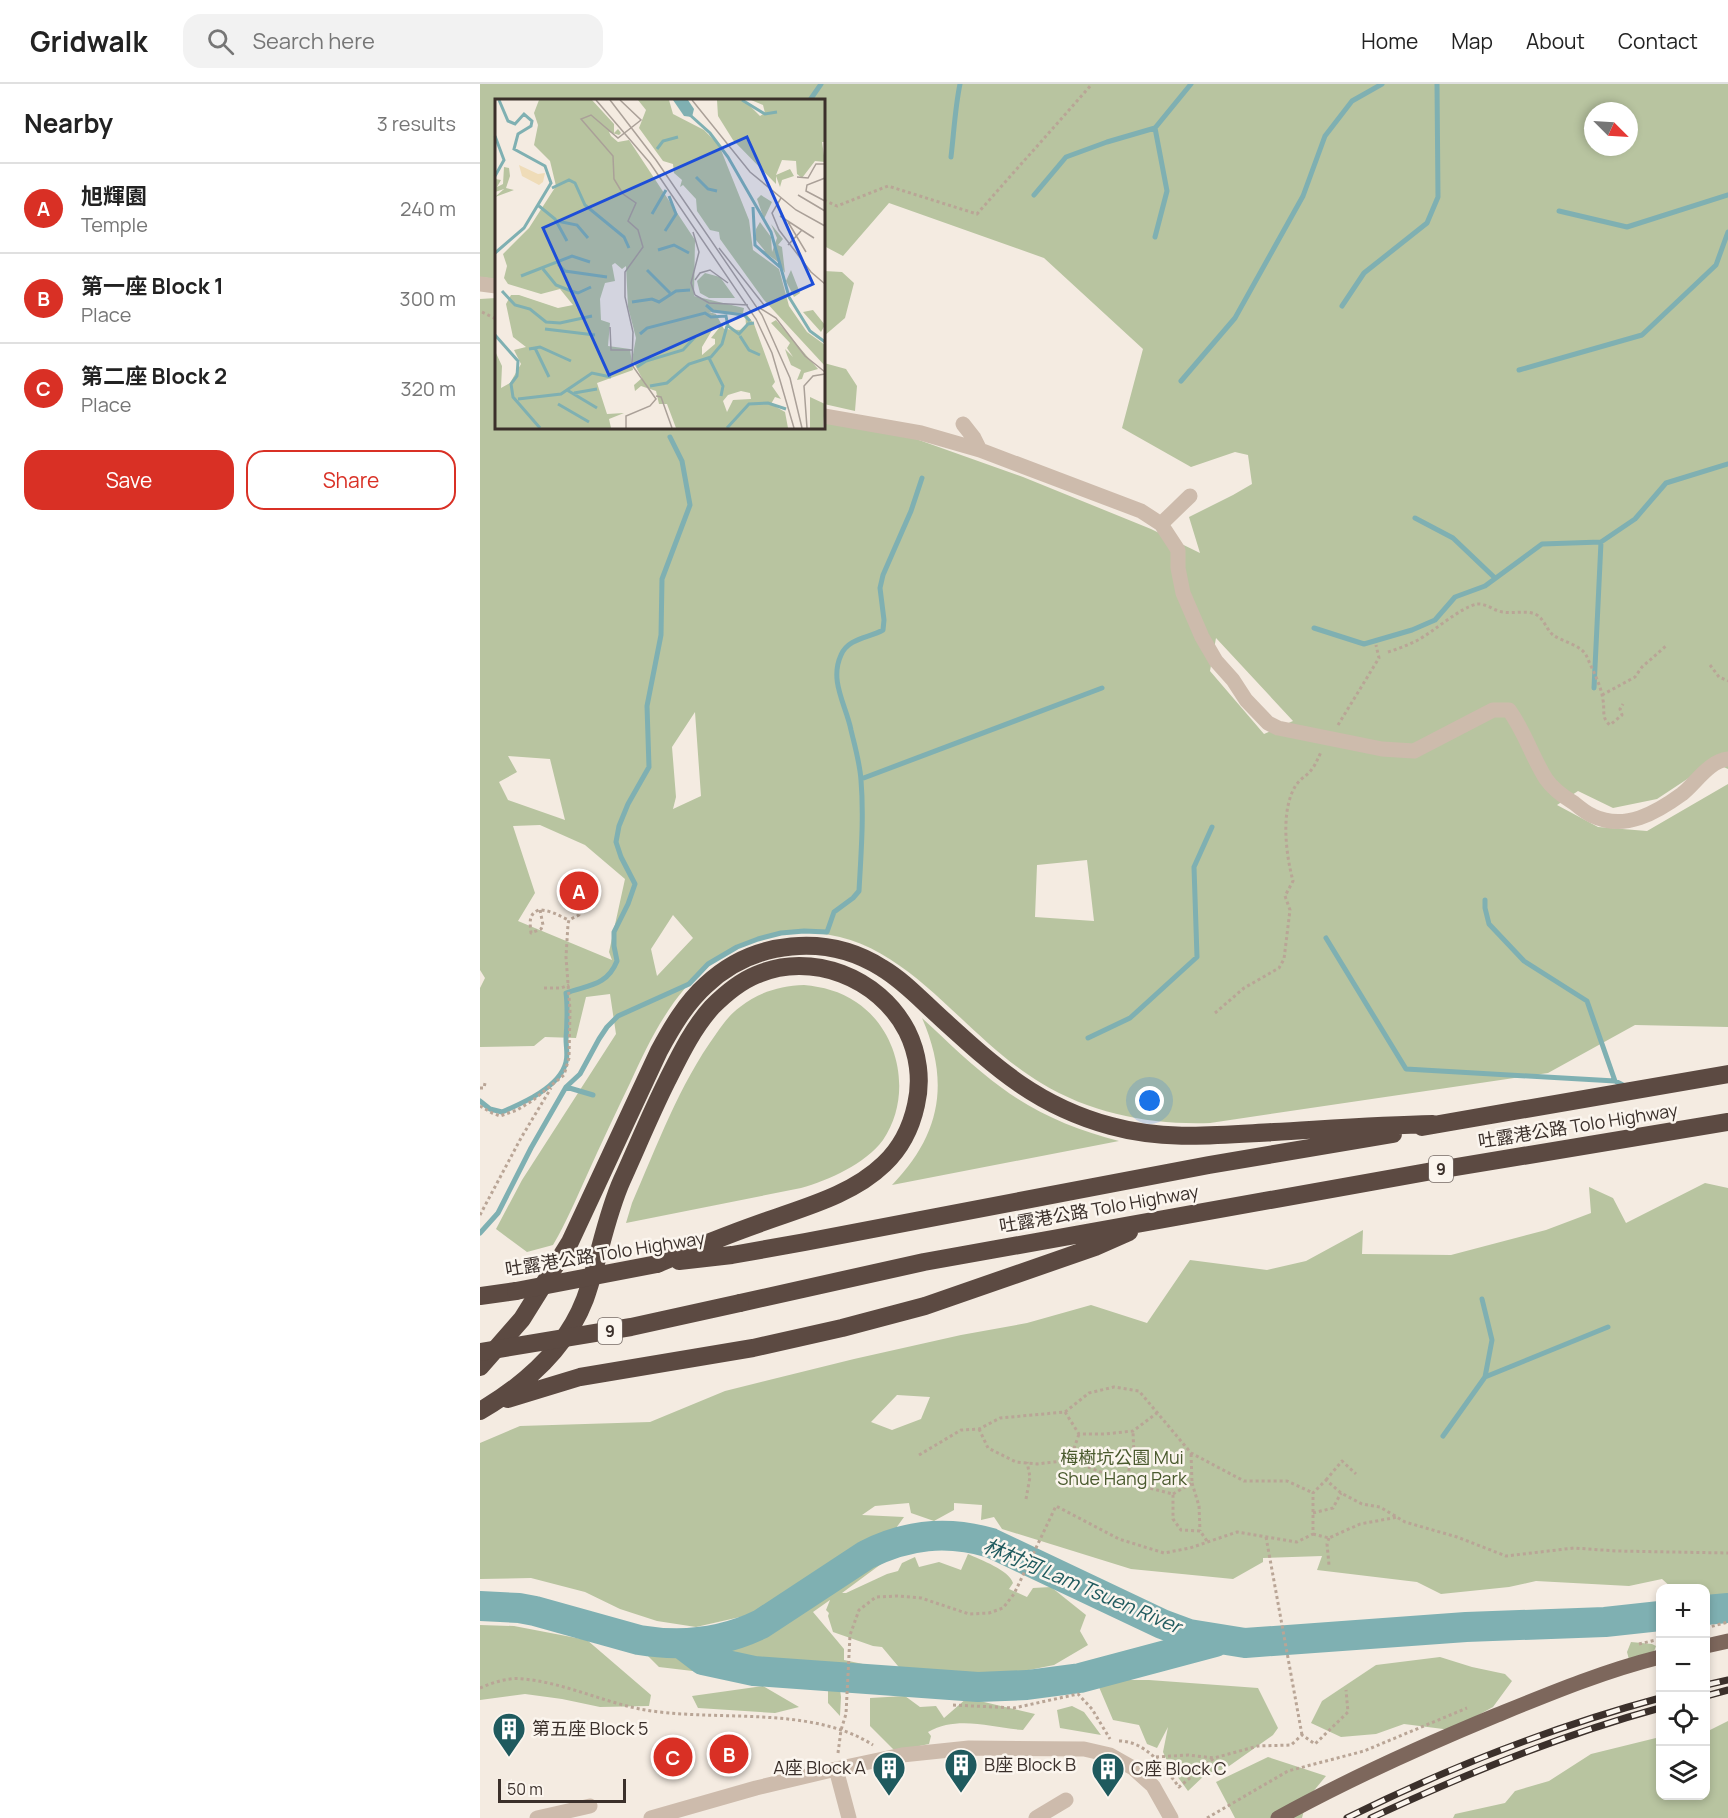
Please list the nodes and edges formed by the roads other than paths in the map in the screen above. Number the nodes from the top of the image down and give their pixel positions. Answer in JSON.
{"nodes":[{"id":1,"x":480,"y":284,"type":"edge"},
{"id":2,"x":495,"y":286,"type":"edge"},
{"id":3,"x":825,"y":416,"type":"edge"},
{"id":4,"x":963,"y":424,"type":"dead end"},
{"id":5,"x":980,"y":450,"type":"junction"},
{"id":6,"x":1190,"y":496,"type":"dead end"},
{"id":7,"x":1161,"y":524,"type":"junction"},
{"id":8,"x":1728,"y":759,"type":"edge"},
{"id":9,"x":1728,"y":1074,"type":"edge"},
{"id":10,"x":1728,"y":1122,"type":"edge"},
{"id":11,"x":1432,"y":1124,"type":"junction"},
{"id":12,"x":1155,"y":1220,"type":"junction"},
{"id":13,"x":657,"y":1264,"type":"junction"},
{"id":14,"x":480,"y":1296,"type":"edge"},
{"id":15,"x":480,"y":1352,"type":"edge"},
{"id":16,"x":480,"y":1366,"type":"edge"},
{"id":17,"x":484,"y":1409,"type":"edge"},
{"id":18,"x":1728,"y":1641,"type":"edge"},
{"id":19,"x":1710,"y":1645,"type":"edge"},
{"id":20,"x":1656,"y":1658,"type":"edge"},
{"id":21,"x":836,"y":1769,"type":"junction"},
{"id":22,"x":1066,"y":1800,"type":"dead end"},
{"id":23,"x":590,"y":1806,"type":"dead end"},
{"id":24,"x":537,"y":1818,"type":"edge"},
{"id":25,"x":651,"y":1818,"type":"edge"},
{"id":26,"x":849,"y":1818,"type":"edge"},
{"id":27,"x":1036,"y":1818,"type":"edge"},
{"id":28,"x":1172,"y":1818,"type":"edge"},
{"id":29,"x":1278,"y":1818,"type":"edge"}],
"edges":[{"from":1,"to":2,"type":"street"},
{"from":3,"to":5,"type":"street"},
{"from":4,"to":5,"type":"street"},
{"from":5,"to":7,"type":"street"},
{"from":6,"to":7,"type":"street"},
{"from":7,"to":8,"type":"street"},
{"from":9,"to":11,"type":"highway","name":"吐露港公路 Tolo Highway"},
{"from":10,"to":12,"type":"highway","name":"吐露港公路 Tolo Highway","number":"9"},
{"from":11,"to":13,"type":"highway","name":"吐露港公路 Tolo Highway"},
{"from":11,"to":16,"type":"highway"},
{"from":12,"to":15,"type":"highway","name":"吐露港公路 Tolo Highway","number":"9","bridge":true},
{"from":12,"to":17,"type":"highway"},
{"from":13,"to":14,"type":"highway","name":"吐露港公路 Tolo Highway","bridge":true},
{"from":13,"to":17,"type":"highway"},
{"from":18,"to":19,"type":"main road"},
{"from":20,"to":29,"type":"main road"},
{"from":21,"to":25,"type":"street"},
{"from":21,"to":26,"type":"street"},
{"from":21,"to":28,"type":"street"},
{"from":22,"to":27,"type":"street"},
{"from":23,"to":24,"type":"street"}]}
